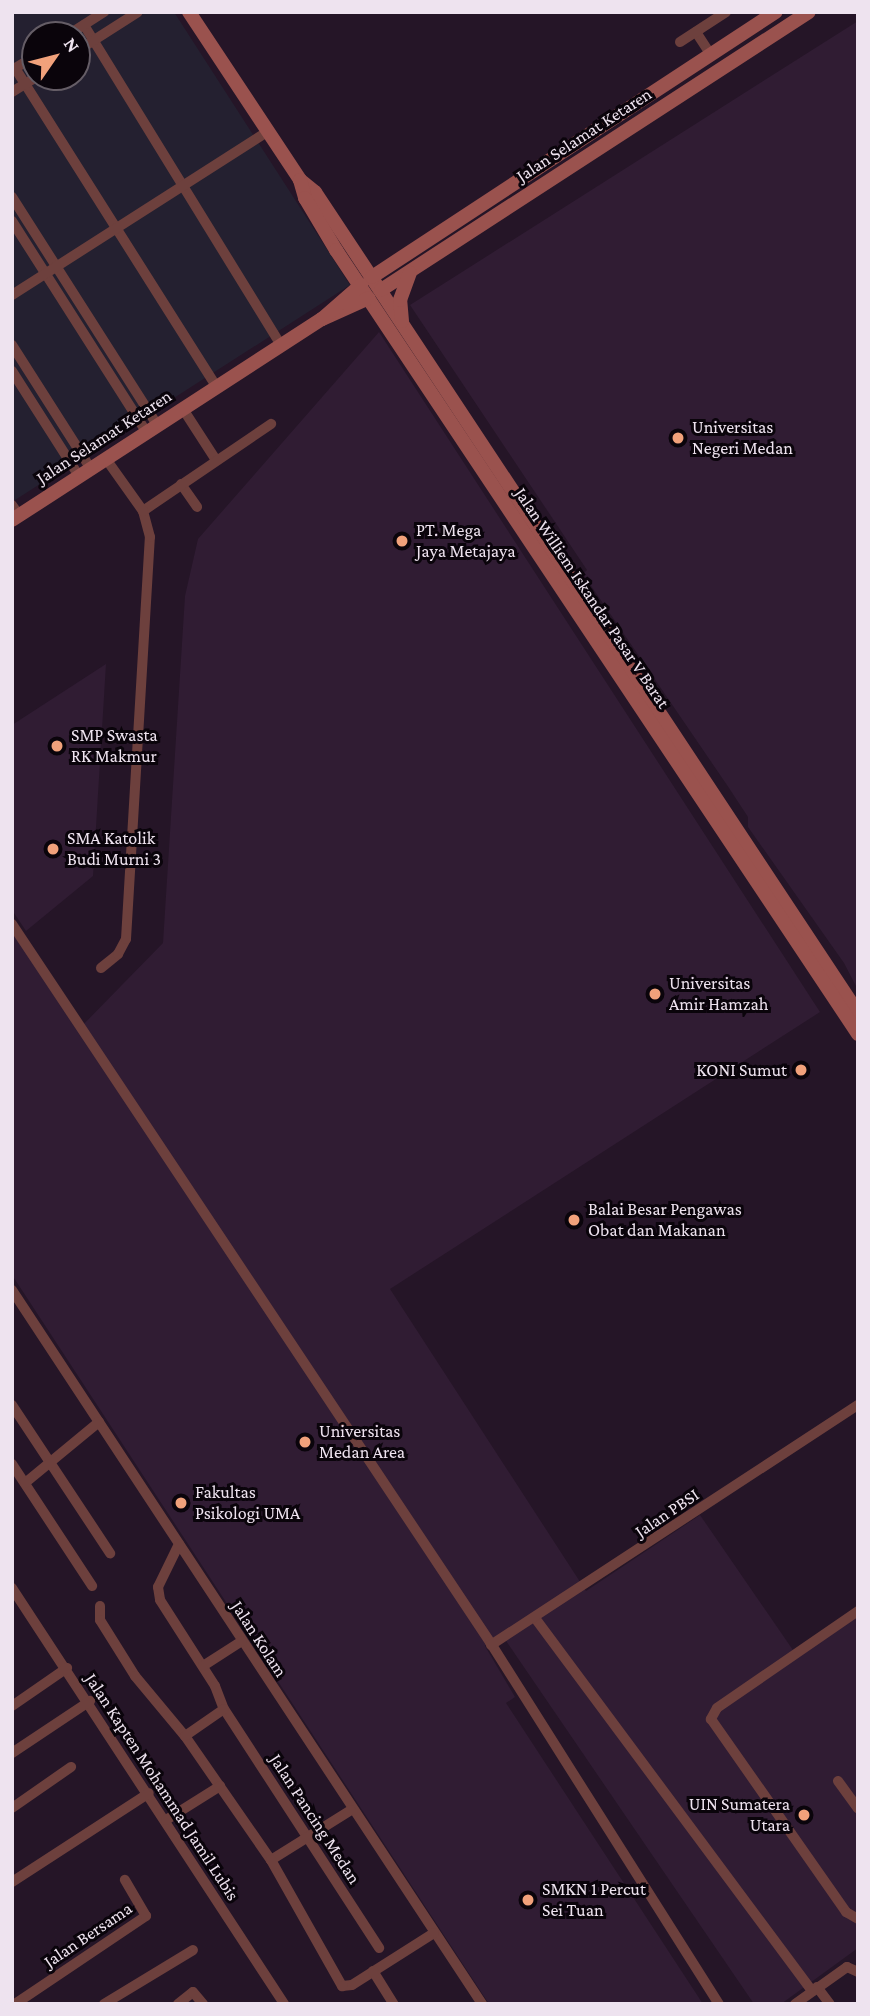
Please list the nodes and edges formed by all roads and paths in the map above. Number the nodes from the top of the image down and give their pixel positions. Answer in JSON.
{"nodes":[{"id":1,"x":138,"y":12,"type":"edge"},
{"id":2,"x":189,"y":12,"type":"edge"},
{"id":3,"x":726,"y":12,"type":"edge"},
{"id":4,"x":776,"y":12,"type":"edge"},
{"id":5,"x":809,"y":12,"type":"edge"},
{"id":6,"x":754,"y":27,"type":"junction"},
{"id":7,"x":696,"y":32,"type":"junction"},
{"id":8,"x":91,"y":37,"type":"edge"},
{"id":9,"x":93,"y":41,"type":"junction"},
{"id":10,"x":680,"y":42,"type":"dead end"},
{"id":11,"x":763,"y":42,"type":"junction"},
{"id":12,"x":711,"y":55,"type":"junction"},
{"id":13,"x":28,"y":91,"type":"edge"},
{"id":14,"x":267,"y":132,"type":"junction"},
{"id":15,"x":513,"y":184,"type":"junction"},
{"id":16,"x":183,"y":186,"type":"junction"},
{"id":17,"x":12,"y":197,"type":"edge"},
{"id":18,"x":523,"y":198,"type":"junction"},
{"id":19,"x":12,"y":221,"type":"edge"},
{"id":20,"x":116,"y":229,"type":"junction"},
{"id":21,"x":57,"y":267,"type":"junction"},
{"id":22,"x":413,"y":270,"type":"junction"},
{"id":23,"x":46,"y":274,"type":"junction"},
{"id":24,"x":370,"y":287,"type":"junction"},
{"id":25,"x":12,"y":295,"type":"edge"},
{"id":26,"x":402,"y":323,"type":"junction"},
{"id":27,"x":281,"y":345,"type":"junction"},
{"id":28,"x":13,"y":348,"type":"edge"},
{"id":29,"x":28,"y":370,"type":"junction"},
{"id":30,"x":14,"y":374,"type":"edge"},
{"id":31,"x":217,"y":387,"type":"junction"},
{"id":32,"x":43,"y":394,"type":"junction"},
{"id":33,"x":32,"y":401,"type":"junction"},
{"id":34,"x":183,"y":409,"type":"junction"},
{"id":35,"x":61,"y":422,"type":"junction"},
{"id":36,"x":271,"y":424,"type":"dead end"},
{"id":37,"x":49,"y":429,"type":"junction"},
{"id":38,"x":152,"y":429,"type":"junction"},
{"id":39,"x":106,"y":459,"type":"junction"},
{"id":40,"x":216,"y":460,"type":"junction"},
{"id":41,"x":85,"y":473,"type":"junction"},
{"id":42,"x":181,"y":484,"type":"junction"},
{"id":43,"x":507,"y":493,"type":"junction"},
{"id":44,"x":197,"y":507,"type":"dead end"},
{"id":45,"x":142,"y":511,"type":"junction"},
{"id":46,"x":14,"y":513,"type":"edge"},
{"id":47,"x":680,"y":755,"type":"junction"},
{"id":48,"x":12,"y":924,"type":"edge"},
{"id":49,"x":101,"y":968,"type":"dead end"},
{"id":50,"x":858,"y":1013,"type":"edge"},
{"id":51,"x":858,"y":1034,"type":"edge"},
{"id":52,"x":12,"y":1290,"type":"edge"},
{"id":53,"x":12,"y":1405,"type":"edge"},
{"id":54,"x":858,"y":1405,"type":"edge"},
{"id":55,"x":99,"y":1422,"type":"junction"},
{"id":56,"x":50,"y":1463,"type":"junction"},
{"id":57,"x":12,"y":1464,"type":"edge"},
{"id":58,"x":24,"y":1483,"type":"junction"},
{"id":59,"x":179,"y":1544,"type":"junction"},
{"id":60,"x":110,"y":1553,"type":"dead end"},
{"id":61,"x":92,"y":1586,"type":"dead end"},
{"id":62,"x":12,"y":1588,"type":"edge"},
{"id":63,"x":100,"y":1606,"type":"dead end"},
{"id":64,"x":858,"y":1611,"type":"edge"},
{"id":65,"x":535,"y":1618,"type":"junction"},
{"id":66,"x":242,"y":1641,"type":"junction"},
{"id":67,"x":491,"y":1645,"type":"junction"},
{"id":68,"x":203,"y":1666,"type":"junction"},
{"id":69,"x":67,"y":1668,"type":"junction"},
{"id":70,"x":90,"y":1701,"type":"junction"},
{"id":71,"x":12,"y":1706,"type":"edge"},
{"id":72,"x":224,"y":1709,"type":"junction"},
{"id":73,"x":185,"y":1736,"type":"junction"},
{"id":74,"x":12,"y":1753,"type":"edge"},
{"id":75,"x":71,"y":1767,"type":"dead end"},
{"id":76,"x":838,"y":1781,"type":"dead end"},
{"id":77,"x":220,"y":1786,"type":"junction"},
{"id":78,"x":149,"y":1793,"type":"junction"},
{"id":79,"x":12,"y":1808,"type":"edge"},
{"id":80,"x":858,"y":1809,"type":"edge"},
{"id":81,"x":351,"y":1810,"type":"junction"},
{"id":82,"x":166,"y":1820,"type":"junction"},
{"id":83,"x":309,"y":1837,"type":"junction"},
{"id":84,"x":271,"y":1860,"type":"junction"},
{"id":85,"x":125,"y":1880,"type":"dead end"},
{"id":86,"x":12,"y":1882,"type":"edge"},
{"id":87,"x":858,"y":1919,"type":"edge"},
{"id":88,"x":435,"y":1933,"type":"junction"},
{"id":89,"x":379,"y":1948,"type":"dead end"},
{"id":90,"x":193,"y":1950,"type":"dead end"},
{"id":91,"x":373,"y":1972,"type":"junction"},
{"id":92,"x":858,"y":1972,"type":"edge"},
{"id":93,"x":815,"y":1989,"type":"junction"},
{"id":94,"x":800,"y":2002,"type":"edge"},
{"id":95,"x":15,"y":2004,"type":"edge"},
{"id":96,"x":104,"y":2004,"type":"edge"},
{"id":97,"x":178,"y":2004,"type":"edge"},
{"id":98,"x":202,"y":2004,"type":"edge"},
{"id":99,"x":284,"y":2004,"type":"edge"},
{"id":100,"x":394,"y":2004,"type":"edge"},
{"id":101,"x":482,"y":2004,"type":"edge"},
{"id":102,"x":719,"y":2004,"type":"edge"},
{"id":103,"x":830,"y":2004,"type":"edge"}],
"edges":[{"from":1,"to":9,"type":"street"},
{"from":2,"to":14,"type":"street","name":"Jalan Williem Iskandar Pasar V Barat"},
{"from":3,"to":7,"type":"street"},
{"from":4,"to":6,"type":"street","name":"Jalan Selamat Ketaren"},
{"from":5,"to":11,"type":"street","name":"Jalan Selamat Ketaren"},
{"from":6,"to":11,"type":"street"},
{"from":6,"to":12,"type":"street","name":"Jalan Selamat Ketaren"},
{"from":7,"to":10,"type":"street"},
{"from":7,"to":12,"type":"street"},
{"from":8,"to":9,"type":"street"},
{"from":9,"to":16,"type":"street"},
{"from":11,"to":18,"type":"street","name":"Jalan Selamat Ketaren"},
{"from":12,"to":15,"type":"street","name":"Jalan Selamat Ketaren"},
{"from":13,"to":20,"type":"street"},
{"from":14,"to":16,"type":"street"},
{"from":14,"to":24,"type":"street","name":"Jalan Williem Iskandar Pasar V Barat"},
{"from":15,"to":18,"type":"street"},
{"from":15,"to":24,"type":"street","name":"Jalan Selamat Ketaren"},
{"from":16,"to":20,"type":"street"},
{"from":16,"to":27,"type":"street"},
{"from":17,"to":21,"type":"street"},
{"from":18,"to":22,"type":"street","name":"Jalan Selamat Ketaren"},
{"from":19,"to":23,"type":"street"},
{"from":20,"to":21,"type":"street"},
{"from":20,"to":31,"type":"street"},
{"from":21,"to":23,"type":"street"},
{"from":21,"to":38,"type":"street"},
{"from":22,"to":24,"type":"street","name":"Jalan Selamat Ketaren"},
{"from":22,"to":26,"type":"street"},
{"from":23,"to":25,"type":"street"},
{"from":23,"to":38,"type":"street"},
{"from":24,"to":26,"type":"street","name":"Jalan Williem Iskandar Pasar V Barat"},
{"from":24,"to":27,"type":"street","name":"Jalan Selamat Ketaren"},
{"from":24,"to":43,"type":"street","name":"Jalan Williem Iskandar Pasar V Barat"},
{"from":26,"to":43,"type":"street","name":"Jalan Williem Iskandar Pasar V Barat"},
{"from":27,"to":31,"type":"street","name":"Jalan Selamat Ketaren"},
{"from":28,"to":29,"type":"street"},
{"from":29,"to":30,"type":"street"},
{"from":29,"to":32,"type":"street"},
{"from":30,"to":33,"type":"street"},
{"from":31,"to":34,"type":"street","name":"Jalan Selamat Ketaren"},
{"from":32,"to":33,"type":"street"},
{"from":32,"to":35,"type":"street"},
{"from":33,"to":37,"type":"street"},
{"from":34,"to":38,"type":"street","name":"Jalan Selamat Ketaren"},
{"from":34,"to":40,"type":"street"},
{"from":35,"to":37,"type":"street"},
{"from":35,"to":41,"type":"street"},
{"from":36,"to":40,"type":"street"},
{"from":37,"to":41,"type":"street"},
{"from":38,"to":39,"type":"street","name":"Jalan Selamat Ketaren"},
{"from":39,"to":41,"type":"street","name":"Jalan Selamat Ketaren"},
{"from":39,"to":45,"type":"street"},
{"from":40,"to":42,"type":"street"},
{"from":41,"to":46,"type":"street","name":"Jalan Selamat Ketaren"},
{"from":42,"to":44,"type":"street"},
{"from":42,"to":45,"type":"street"},
{"from":43,"to":47,"type":"street","name":"Jalan Williem Iskandar Pasar V Barat"},
{"from":45,"to":49,"type":"street"},
{"from":47,"to":50,"type":"street","name":"Jalan Williem Iskandar Pasar V Barat"},
{"from":47,"to":51,"type":"street","name":"Jalan Williem Iskandar Pasar V Barat"},
{"from":48,"to":67,"type":"street"},
{"from":52,"to":55,"type":"street","name":"Jalan Kolam"},
{"from":53,"to":56,"type":"street"},
{"from":54,"to":65,"type":"street","name":"Jalan PBSI"},
{"from":55,"to":56,"type":"street"},
{"from":55,"to":59,"type":"street","name":"Jalan Kolam"},
{"from":56,"to":58,"type":"street"},
{"from":56,"to":60,"type":"street"},
{"from":57,"to":58,"type":"street"},
{"from":58,"to":61,"type":"street"},
{"from":59,"to":66,"type":"street","name":"Jalan Kolam"},
{"from":59,"to":68,"type":"street","name":"Jalan Pancing Medan"},
{"from":62,"to":69,"type":"street","name":"Jalan Kapten Mohammad Jamil Lubis"},
{"from":63,"to":73,"type":"street"},
{"from":64,"to":87,"type":"street"},
{"from":65,"to":67,"type":"street","name":"Jalan PBSI"},
{"from":65,"to":93,"type":"street"},
{"from":66,"to":68,"type":"street"},
{"from":66,"to":81,"type":"street","name":"Jalan Kolam"},
{"from":67,"to":102,"type":"street"},
{"from":68,"to":72,"type":"street","name":"Jalan Pancing Medan"},
{"from":69,"to":70,"type":"street","name":"Jalan Kapten Mohammad Jamil Lubis"},
{"from":69,"to":71,"type":"street"},
{"from":70,"to":74,"type":"street"},
{"from":70,"to":78,"type":"street","name":"Jalan Kapten Mohammad Jamil Lubis"},
{"from":72,"to":73,"type":"street"},
{"from":72,"to":83,"type":"street","name":"Jalan Pancing Medan"},
{"from":73,"to":77,"type":"street"},
{"from":75,"to":79,"type":"street"},
{"from":76,"to":80,"type":"street"},
{"from":77,"to":82,"type":"street"},
{"from":77,"to":84,"type":"street"},
{"from":78,"to":82,"type":"street","name":"Jalan Kapten Mohammad Jamil Lubis"},
{"from":78,"to":86,"type":"street"},
{"from":81,"to":83,"type":"street"},
{"from":81,"to":88,"type":"street","name":"Jalan Kolam"},
{"from":82,"to":99,"type":"street","name":"Jalan Kapten Mohammad Jamil Lubis"},
{"from":83,"to":84,"type":"street"},
{"from":83,"to":89,"type":"street","name":"Jalan Pancing Medan"},
{"from":84,"to":91,"type":"street"},
{"from":85,"to":95,"type":"street","name":"Jalan Bersama"},
{"from":88,"to":91,"type":"street"},
{"from":88,"to":101,"type":"street","name":"Jalan Kolam"},
{"from":90,"to":96,"type":"street"},
{"from":91,"to":100,"type":"street"},
{"from":92,"to":93,"type":"street"},
{"from":93,"to":94,"type":"street"},
{"from":93,"to":103,"type":"street"},
{"from":97,"to":98,"type":"street"}]}
